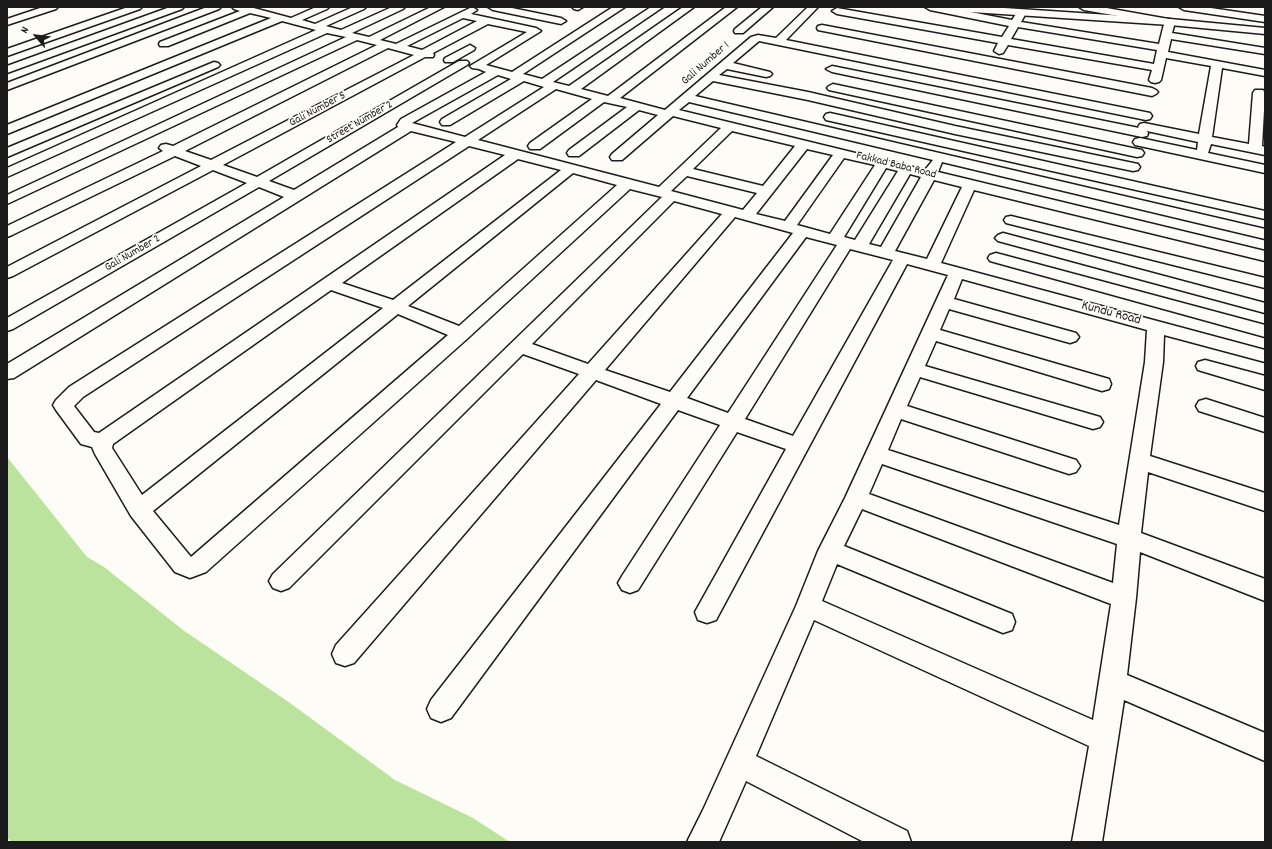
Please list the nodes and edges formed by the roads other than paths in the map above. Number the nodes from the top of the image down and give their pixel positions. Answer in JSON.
{"nodes":[{"id":1,"x":53,"y":7,"type":"edge"},
{"id":2,"x":137,"y":7,"type":"edge"},
{"id":3,"x":179,"y":7,"type":"edge"},
{"id":4,"x":216,"y":7,"type":"edge"},
{"id":5,"x":286,"y":7,"type":"edge"},
{"id":6,"x":324,"y":7,"type":"edge"},
{"id":7,"x":361,"y":7,"type":"edge"},
{"id":8,"x":400,"y":7,"type":"edge"},
{"id":9,"x":439,"y":7,"type":"edge"},
{"id":10,"x":477,"y":7,"type":"edge"},
{"id":11,"x":493,"y":7,"type":"edge"},
{"id":12,"x":620,"y":7,"type":"edge"},
{"id":13,"x":658,"y":7,"type":"edge"},
{"id":14,"x":689,"y":7,"type":"edge"},
{"id":15,"x":732,"y":7,"type":"edge"},
{"id":16,"x":768,"y":7,"type":"edge"},
{"id":17,"x":813,"y":7,"type":"edge"},
{"id":18,"x":930,"y":7,"type":"edge"},
{"id":19,"x":940,"y":7,"type":"edge"},
{"id":20,"x":1084,"y":7,"type":"edge"},
{"id":21,"x":1184,"y":7,"type":"edge"},
{"id":22,"x":1237,"y":7,"type":"edge"},
{"id":23,"x":245,"y":8,"type":"edge"},
{"id":24,"x":962,"y":8,"type":"edge"},
{"id":25,"x":1265,"y":11,"type":"edge"},
{"id":26,"x":268,"y":14,"type":"junction"},
{"id":27,"x":461,"y":15,"type":"junction"},
{"id":28,"x":287,"y":19,"type":"junction"},
{"id":29,"x":879,"y":19,"type":"junction"},
{"id":30,"x":486,"y":20,"type":"junction"},
{"id":31,"x":1265,"y":20,"type":"edge"},
{"id":32,"x":561,"y":21,"type":"dead end"},
{"id":33,"x":7,"y":22,"type":"edge"},
{"id":34,"x":1014,"y":25,"type":"junction"},
{"id":35,"x":511,"y":26,"type":"junction"},
{"id":36,"x":317,"y":27,"type":"junction"},
{"id":37,"x":871,"y":27,"type":"junction"},
{"id":38,"x":822,"y":28,"type":"dead end"},
{"id":39,"x":739,"y":31,"type":"dead end"},
{"id":40,"x":1265,"y":31,"type":"edge"},
{"id":41,"x":501,"y":32,"type":"dead end"},
{"id":42,"x":342,"y":33,"type":"junction"},
{"id":43,"x":787,"y":33,"type":"junction"},
{"id":44,"x":288,"y":34,"type":"dead end"},
{"id":45,"x":356,"y":36,"type":"junction"},
{"id":46,"x":863,"y":36,"type":"junction"},
{"id":47,"x":371,"y":40,"type":"junction"},
{"id":48,"x":776,"y":41,"type":"junction"},
{"id":49,"x":1265,"y":41,"type":"edge"},
{"id":50,"x":164,"y":44,"type":"dead end"},
{"id":51,"x":393,"y":46,"type":"junction"},
{"id":52,"x":854,"y":46,"type":"junction"},
{"id":53,"x":470,"y":48,"type":"dead end"},
{"id":54,"x":1000,"y":51,"type":"junction"},
{"id":55,"x":1265,"y":52,"type":"edge"},
{"id":56,"x":7,"y":53,"type":"edge"},
{"id":57,"x":424,"y":53,"type":"junction"},
{"id":58,"x":846,"y":54,"type":"junction"},
{"id":59,"x":1023,"y":55,"type":"dead end"},
{"id":60,"x":1160,"y":57,"type":"junction"},
{"id":61,"x":449,"y":60,"type":"junction"},
{"id":62,"x":932,"y":61,"type":"dead end"},
{"id":63,"x":994,"y":61,"type":"junction"},
{"id":64,"x":1265,"y":61,"type":"edge"},
{"id":65,"x":222,"y":62,"type":"dead end"},
{"id":66,"x":463,"y":63,"type":"junction"},
{"id":67,"x":1217,"y":64,"type":"junction"},
{"id":68,"x":725,"y":65,"type":"junction"},
{"id":69,"x":476,"y":66,"type":"junction"},
{"id":70,"x":832,"y":69,"type":"junction"},
{"id":71,"x":7,"y":70,"type":"edge"},
{"id":72,"x":496,"y":71,"type":"junction"},
{"id":73,"x":1265,"y":73,"type":"edge"},
{"id":74,"x":711,"y":76,"type":"junction"},
{"id":75,"x":779,"y":76,"type":"dead end"},
{"id":76,"x":517,"y":77,"type":"junction"},
{"id":77,"x":823,"y":80,"type":"dead end"},
{"id":78,"x":982,"y":82,"type":"junction"},
{"id":79,"x":548,"y":85,"type":"junction"},
{"id":80,"x":7,"y":87,"type":"edge"},
{"id":81,"x":699,"y":87,"type":"junction"},
{"id":82,"x":570,"y":90,"type":"junction"},
{"id":83,"x":714,"y":91,"type":"dead end"},
{"id":84,"x":1258,"y":93,"type":"dead end"},
{"id":85,"x":1111,"y":95,"type":"dead end"},
{"id":86,"x":973,"y":97,"type":"junction"},
{"id":87,"x":687,"y":98,"type":"junction"},
{"id":88,"x":605,"y":99,"type":"junction"},
{"id":89,"x":801,"y":103,"type":"junction"},
{"id":90,"x":637,"y":106,"type":"junction"},
{"id":91,"x":61,"y":108,"type":"junction"},
{"id":92,"x":670,"y":113,"type":"junction"},
{"id":93,"x":818,"y":114,"type":"dead end"},
{"id":94,"x":963,"y":115,"type":"junction"},
{"id":95,"x":91,"y":117,"type":"junction"},
{"id":96,"x":785,"y":120,"type":"junction"},
{"id":97,"x":446,"y":122,"type":"dead end"},
{"id":98,"x":113,"y":125,"type":"junction"},
{"id":99,"x":730,"y":126,"type":"junction"},
{"id":100,"x":408,"y":127,"type":"junction"},
{"id":101,"x":7,"y":130,"type":"edge"},
{"id":102,"x":955,"y":130,"type":"junction"},
{"id":103,"x":1142,"y":134,"type":"junction"},
{"id":104,"x":770,"y":136,"type":"junction"},
{"id":105,"x":140,"y":138,"type":"junction"},
{"id":106,"x":1205,"y":139,"type":"junction"},
{"id":107,"x":465,"y":142,"type":"junction"},
{"id":108,"x":804,"y":144,"type":"junction"},
{"id":109,"x":947,"y":144,"type":"junction"},
{"id":110,"x":535,"y":146,"type":"dead end"},
{"id":111,"x":1260,"y":150,"type":"edge"},
{"id":112,"x":174,"y":151,"type":"junction"},
{"id":113,"x":7,"y":153,"type":"edge"},
{"id":114,"x":841,"y":153,"type":"junction"},
{"id":115,"x":516,"y":154,"type":"junction"},
{"id":116,"x":1202,"y":156,"type":"junction"},
{"id":117,"x":617,"y":157,"type":"dead end"},
{"id":118,"x":939,"y":157,"type":"junction"},
{"id":119,"x":572,"y":161,"type":"junction"},
{"id":120,"x":883,"y":163,"type":"junction"},
{"id":121,"x":213,"y":166,"type":"junction"},
{"id":122,"x":1133,"y":167,"type":"junction"},
{"id":123,"x":906,"y":169,"type":"junction"},
{"id":124,"x":1265,"y":169,"type":"edge"},
{"id":125,"x":684,"y":171,"type":"junction"},
{"id":126,"x":7,"y":173,"type":"edge"},
{"id":127,"x":930,"y":174,"type":"junction"},
{"id":128,"x":258,"y":182,"type":"junction"},
{"id":129,"x":627,"y":184,"type":"junction"},
{"id":130,"x":970,"y":184,"type":"junction"},
{"id":131,"x":1129,"y":185,"type":"junction"},
{"id":132,"x":767,"y":191,"type":"junction"},
{"id":133,"x":666,"y":194,"type":"junction"},
{"id":134,"x":296,"y":196,"type":"junction"},
{"id":135,"x":1020,"y":196,"type":"junction"},
{"id":136,"x":7,"y":200,"type":"edge"},
{"id":137,"x":1125,"y":201,"type":"junction"},
{"id":138,"x":739,"y":214,"type":"junction"},
{"id":139,"x":1265,"y":215,"type":"edge"},
{"id":140,"x":1010,"y":220,"type":"junction"},
{"id":141,"x":1120,"y":220,"type":"junction"},
{"id":142,"x":795,"y":229,"type":"junction"},
{"id":143,"x":7,"y":232,"type":"edge"},
{"id":144,"x":1265,"y":234,"type":"edge"},
{"id":145,"x":1003,"y":238,"type":"junction"},
{"id":146,"x":846,"y":243,"type":"junction"},
{"id":147,"x":894,"y":256,"type":"junction"},
{"id":148,"x":1265,"y":256,"type":"edge"},
{"id":149,"x":996,"y":258,"type":"junction"},
{"id":150,"x":932,"y":266,"type":"junction"},
{"id":151,"x":7,"y":273,"type":"edge"},
{"id":152,"x":957,"y":273,"type":"junction"},
{"id":153,"x":988,"y":281,"type":"junction"},
{"id":154,"x":1265,"y":283,"type":"edge"},
{"id":155,"x":329,"y":284,"type":"junction"},
{"id":156,"x":944,"y":302,"type":"junction"},
{"id":157,"x":396,"y":307,"type":"junction"},
{"id":158,"x":1265,"y":308,"type":"edge"},
{"id":159,"x":7,"y":325,"type":"edge"},
{"id":160,"x":1156,"y":326,"type":"junction"},
{"id":161,"x":1265,"y":331,"type":"edge"},
{"id":162,"x":930,"y":333,"type":"junction"},
{"id":163,"x":462,"y":334,"type":"junction"},
{"id":164,"x":1070,"y":337,"type":"dead end"},
{"id":165,"x":520,"y":346,"type":"junction"},
{"id":166,"x":1265,"y":356,"type":"edge"},
{"id":167,"x":1205,"y":366,"type":"dead end"},
{"id":168,"x":914,"y":369,"type":"junction"},
{"id":169,"x":591,"y":372,"type":"junction"},
{"id":170,"x":7,"y":373,"type":"edge"},
{"id":171,"x":1265,"y":383,"type":"edge"},
{"id":172,"x":1102,"y":384,"type":"dead end"},
{"id":173,"x":674,"y":402,"type":"junction"},
{"id":174,"x":1206,"y":406,"type":"dead end"},
{"id":175,"x":896,"y":410,"type":"junction"},
{"id":176,"x":732,"y":422,"type":"junction"},
{"id":177,"x":1093,"y":422,"type":"dead end"},
{"id":178,"x":1265,"y":425,"type":"edge"},
{"id":179,"x":103,"y":441,"type":"junction"},
{"id":180,"x":799,"y":446,"type":"junction"},
{"id":181,"x":876,"y":454,"type":"junction"},
{"id":182,"x":1139,"y":461,"type":"junction"},
{"id":183,"x":1069,"y":466,"type":"dead end"},
{"id":184,"x":856,"y":498,"type":"junction"},
{"id":185,"x":1265,"y":502,"type":"edge"},
{"id":186,"x":138,"y":510,"type":"junction"},
{"id":187,"x":1130,"y":538,"type":"junction"},
{"id":188,"x":830,"y":551,"type":"junction"},
{"id":189,"x":281,"y":582,"type":"dead end"},
{"id":190,"x":630,"y":583,"type":"dead end"},
{"id":191,"x":1265,"y":590,"type":"edge"},
{"id":192,"x":1124,"y":598,"type":"junction"},
{"id":193,"x":808,"y":606,"type":"junction"},
{"id":194,"x":708,"y":612,"type":"dead end"},
{"id":195,"x":1003,"y":622,"type":"dead end"},
{"id":196,"x":345,"y":654,"type":"dead end"},
{"id":197,"x":1113,"y":682,"type":"junction"},
{"id":198,"x":441,"y":709,"type":"dead end"},
{"id":199,"x":1103,"y":738,"type":"junction"},
{"id":200,"x":1265,"y":747,"type":"edge"},
{"id":201,"x":739,"y":763,"type":"junction"},
{"id":202,"x":702,"y":842,"type":"edge"},
{"id":203,"x":896,"y":842,"type":"edge"},
{"id":204,"x":1087,"y":842,"type":"edge"}],
"edges":[{"from":1,"to":33,"type":"street"},
{"from":2,"to":56,"type":"street"},
{"from":3,"to":71,"type":"street"},
{"from":4,"to":80,"type":"street"},
{"from":5,"to":26,"type":"street"},
{"from":6,"to":28,"type":"street"},
{"from":7,"to":36,"type":"street"},
{"from":8,"to":42,"type":"street"},
{"from":9,"to":47,"type":"street"},
{"from":10,"to":27,"type":"street"},
{"from":11,"to":32,"type":"street"},
{"from":12,"to":76,"type":"street"},
{"from":13,"to":79,"type":"street"},
{"from":14,"to":82,"type":"street"},
{"from":15,"to":88,"type":"street"},
{"from":16,"to":39,"type":"street"},
{"from":17,"to":43,"type":"street"},
{"from":18,"to":34,"type":"street"},
{"from":19,"to":24,"type":"street"},
{"from":20,"to":60,"type":"street"},
{"from":21,"to":31,"type":"street"},
{"from":22,"to":25,"type":"street"},
{"from":23,"to":26,"type":"street","name":"Fakkad Baba Road"},
{"from":23,"to":50,"type":"street"},
{"from":24,"to":34,"type":"street"},
{"from":26,"to":28,"type":"street","name":"Fakkad Baba Road"},
{"from":27,"to":30,"type":"street"},
{"from":27,"to":51,"type":"street"},
{"from":28,"to":36,"type":"street","name":"Fakkad Baba Road"},
{"from":28,"to":91,"type":"street"},
{"from":29,"to":34,"type":"street"},
{"from":29,"to":37,"type":"street"},
{"from":29,"to":37,"type":"street"},
{"from":30,"to":35,"type":"street"},
{"from":30,"to":57,"type":"street","name":"Gali Number 5"},
{"from":34,"to":54,"type":"street"},
{"from":34,"to":60,"type":"street"},
{"from":34,"to":60,"type":"street"},
{"from":34,"to":60,"type":"street"},
{"from":35,"to":41,"type":"street"},
{"from":35,"to":69,"type":"street"},
{"from":36,"to":42,"type":"street","name":"Fakkad Baba Road"},
{"from":36,"to":44,"type":"street"},
{"from":36,"to":98,"type":"street"},
{"from":37,"to":46,"type":"street"},
{"from":37,"to":54,"type":"street"},
{"from":38,"to":46,"type":"street"},
{"from":40,"to":60,"type":"street"},
{"from":42,"to":45,"type":"street","name":"Fakkad Baba Road"},
{"from":43,"to":48,"type":"street"},
{"from":43,"to":52,"type":"street"},
{"from":45,"to":47,"type":"street","name":"Fakkad Baba Road"},
{"from":45,"to":105,"type":"street"},
{"from":46,"to":52,"type":"street"},
{"from":46,"to":63,"type":"street"},
{"from":47,"to":51,"type":"street","name":"Fakkad Baba Road"},
{"from":48,"to":58,"type":"street"},
{"from":48,"to":68,"type":"street","name":"Gali Number 1"},
{"from":49,"to":60,"type":"street"},
{"from":51,"to":57,"type":"street","name":"Fakkad Baba Road"},
{"from":51,"to":112,"type":"street"},
{"from":52,"to":58,"type":"street"},
{"from":52,"to":62,"type":"street"},
{"from":53,"to":61,"type":"street"},
{"from":54,"to":59,"type":"street"},
{"from":54,"to":63,"type":"street"},
{"from":55,"to":60,"type":"street"},
{"from":57,"to":61,"type":"street","name":"Fakkad Baba Road"},
{"from":57,"to":121,"type":"street","name":"Gali Number 5"},
{"from":58,"to":70,"type":"street"},
{"from":58,"to":78,"type":"street"},
{"from":60,"to":63,"type":"street"},
{"from":60,"to":64,"type":"street"},
{"from":60,"to":67,"type":"street"},
{"from":60,"to":85,"type":"street"},
{"from":60,"to":103,"type":"street"},
{"from":61,"to":66,"type":"street","name":"Fakkad Baba Road"},
{"from":63,"to":78,"type":"street"},
{"from":65,"to":95,"type":"street"},
{"from":66,"to":69,"type":"street","name":"Fakkad Baba Road"},
{"from":66,"to":128,"type":"street","name":"Street Number 2"},
{"from":67,"to":73,"type":"street"},
{"from":67,"to":106,"type":"street"},
{"from":68,"to":74,"type":"street","name":"Gali Number 1"},
{"from":68,"to":75,"type":"street"},
{"from":69,"to":72,"type":"street","name":"Fakkad Baba Road"},
{"from":70,"to":77,"type":"street"},
{"from":70,"to":86,"type":"street"},
{"from":72,"to":76,"type":"street","name":"Fakkad Baba Road"},
{"from":72,"to":100,"type":"street"},
{"from":74,"to":81,"type":"street","name":"Gali Number 1"},
{"from":74,"to":89,"type":"street"},
{"from":76,"to":79,"type":"street","name":"Fakkad Baba Road"},
{"from":76,"to":97,"type":"street"},
{"from":78,"to":86,"type":"street"},
{"from":78,"to":103,"type":"street"},
{"from":79,"to":82,"type":"street","name":"Fakkad Baba Road"},
{"from":79,"to":107,"type":"street"},
{"from":81,"to":83,"type":"street"},
{"from":81,"to":87,"type":"street","name":"Gali Number 1"},
{"from":82,"to":88,"type":"street","name":"Fakkad Baba Road"},
{"from":84,"to":111,"type":"street"},
{"from":86,"to":94,"type":"street"},
{"from":86,"to":103,"type":"street"},
{"from":87,"to":92,"type":"street","name":"Gali Number 1"},
{"from":87,"to":96,"type":"street"},
{"from":88,"to":90,"type":"street","name":"Fakkad Baba Road"},
{"from":88,"to":110,"type":"street"},
{"from":89,"to":94,"type":"street"},
{"from":89,"to":96,"type":"street"},
{"from":89,"to":102,"type":"street"},
{"from":90,"to":92,"type":"street","name":"Fakkad Baba Road"},
{"from":90,"to":119,"type":"street"},
{"from":91,"to":95,"type":"street"},
{"from":91,"to":101,"type":"street"},
{"from":92,"to":99,"type":"street","name":"Fakkad Baba Road"},
{"from":92,"to":117,"type":"street","name":"Gali Number 1"},
{"from":93,"to":109,"type":"street"},
{"from":94,"to":102,"type":"street"},
{"from":94,"to":103,"type":"street"},
{"from":95,"to":98,"type":"street"},
{"from":95,"to":113,"type":"street"},
{"from":96,"to":104,"type":"street"},
{"from":96,"to":118,"type":"street"},
{"from":98,"to":105,"type":"street"},
{"from":98,"to":126,"type":"street"},
{"from":99,"to":104,"type":"street","name":"Fakkad Baba Road"},
{"from":99,"to":125,"type":"street"},
{"from":100,"to":107,"type":"street","name":"Kundu Road"},
{"from":100,"to":134,"type":"street"},
{"from":102,"to":109,"type":"street"},
{"from":102,"to":122,"type":"street"},
{"from":103,"to":106,"type":"street"},
{"from":103,"to":116,"type":"street"},
{"from":103,"to":122,"type":"street"},
{"from":104,"to":108,"type":"street","name":"Fakkad Baba Road"},
{"from":105,"to":112,"type":"street"},
{"from":105,"to":136,"type":"street"},
{"from":106,"to":111,"type":"street"},
{"from":106,"to":116,"type":"street"},
{"from":107,"to":115,"type":"street","name":"Kundu Road"},
{"from":107,"to":179,"type":"street"},
{"from":108,"to":114,"type":"street","name":"Fakkad Baba Road"},
{"from":108,"to":132,"type":"street"},
{"from":109,"to":118,"type":"street"},
{"from":109,"to":131,"type":"street"},
{"from":112,"to":121,"type":"street"},
{"from":112,"to":143,"type":"street"},
{"from":114,"to":120,"type":"street","name":"Fakkad Baba Road"},
{"from":114,"to":142,"type":"street"},
{"from":115,"to":119,"type":"street","name":"Kundu Road"},
{"from":115,"to":155,"type":"street"},
{"from":116,"to":124,"type":"street"},
{"from":118,"to":127,"type":"street"},
{"from":118,"to":137,"type":"street"},
{"from":119,"to":129,"type":"street","name":"Kundu Road"},
{"from":119,"to":157,"type":"street"},
{"from":120,"to":123,"type":"street","name":"Fakkad Baba Road"},
{"from":120,"to":146,"type":"street"},
{"from":121,"to":128,"type":"street"},
{"from":121,"to":151,"type":"street","name":"Gali Number 5"},
{"from":122,"to":131,"type":"street"},
{"from":123,"to":127,"type":"street","name":"Fakkad Baba Road"},
{"from":123,"to":146,"type":"street"},
{"from":125,"to":132,"type":"street"},
{"from":125,"to":133,"type":"street"},
{"from":127,"to":130,"type":"street","name":"Fakkad Baba Road"},
{"from":127,"to":147,"type":"street"},
{"from":128,"to":134,"type":"street"},
{"from":128,"to":159,"type":"street","name":"Gali Number 2"},
{"from":129,"to":133,"type":"street","name":"Kundu Road"},
{"from":129,"to":163,"type":"street"},
{"from":130,"to":135,"type":"street","name":"Fakkad Baba Road"},
{"from":130,"to":150,"type":"street"},
{"from":131,"to":137,"type":"street"},
{"from":131,"to":139,"type":"street"},
{"from":132,"to":138,"type":"street"},
{"from":133,"to":138,"type":"street","name":"Kundu Road"},
{"from":133,"to":165,"type":"street"},
{"from":134,"to":170,"type":"street"},
{"from":135,"to":140,"type":"street"},
{"from":135,"to":141,"type":"street","name":"Fakkad Baba Road"},
{"from":137,"to":141,"type":"street"},
{"from":137,"to":144,"type":"street"},
{"from":138,"to":142,"type":"street","name":"Kundu Road"},
{"from":138,"to":169,"type":"street"},
{"from":140,"to":145,"type":"street"},
{"from":140,"to":154,"type":"street"},
{"from":141,"to":148,"type":"street","name":"Fakkad Baba Road"},
{"from":142,"to":146,"type":"street","name":"Kundu Road"},
{"from":142,"to":173,"type":"street"},
{"from":145,"to":149,"type":"street"},
{"from":145,"to":158,"type":"street"},
{"from":146,"to":147,"type":"street","name":"Kundu Road"},
{"from":146,"to":176,"type":"street"},
{"from":147,"to":150,"type":"street","name":"Kundu Road"},
{"from":147,"to":180,"type":"street"},
{"from":149,"to":153,"type":"street"},
{"from":149,"to":161,"type":"street"},
{"from":150,"to":152,"type":"street","name":"Kundu Road"},
{"from":152,"to":153,"type":"street","name":"Kundu Road"},
{"from":152,"to":156,"type":"street"},
{"from":153,"to":160,"type":"street","name":"Kundu Road"},
{"from":155,"to":157,"type":"street"},
{"from":155,"to":179,"type":"street"},
{"from":156,"to":162,"type":"street"},
{"from":156,"to":164,"type":"street"},
{"from":157,"to":163,"type":"street"},
{"from":157,"to":186,"type":"street"},
{"from":160,"to":166,"type":"street","name":"Kundu Road"},
{"from":160,"to":182,"type":"street"},
{"from":162,"to":168,"type":"street"},
{"from":162,"to":172,"type":"street"},
{"from":163,"to":186,"type":"street"},
{"from":165,"to":169,"type":"street"},
{"from":165,"to":189,"type":"street"},
{"from":167,"to":171,"type":"street"},
{"from":168,"to":175,"type":"street"},
{"from":168,"to":177,"type":"street"},
{"from":169,"to":173,"type":"street"},
{"from":169,"to":196,"type":"street"},
{"from":173,"to":176,"type":"street"},
{"from":173,"to":198,"type":"street"},
{"from":174,"to":178,"type":"street"},
{"from":175,"to":181,"type":"street"},
{"from":175,"to":183,"type":"street"},
{"from":176,"to":180,"type":"street"},
{"from":176,"to":190,"type":"street"},
{"from":179,"to":186,"type":"street"},
{"from":180,"to":194,"type":"street"},
{"from":181,"to":184,"type":"street"},
{"from":181,"to":187,"type":"street"},
{"from":182,"to":185,"type":"street"},
{"from":182,"to":187,"type":"street"},
{"from":184,"to":188,"type":"street"},
{"from":184,"to":192,"type":"street"},
{"from":187,"to":191,"type":"street"},
{"from":187,"to":192,"type":"street"},
{"from":188,"to":193,"type":"street"},
{"from":188,"to":195,"type":"street"},
{"from":192,"to":197,"type":"street"},
{"from":193,"to":199,"type":"street"},
{"from":193,"to":201,"type":"street"},
{"from":197,"to":199,"type":"street"},
{"from":197,"to":200,"type":"street"},
{"from":199,"to":204,"type":"street"},
{"from":201,"to":202,"type":"street"},
{"from":201,"to":203,"type":"street"}]}
